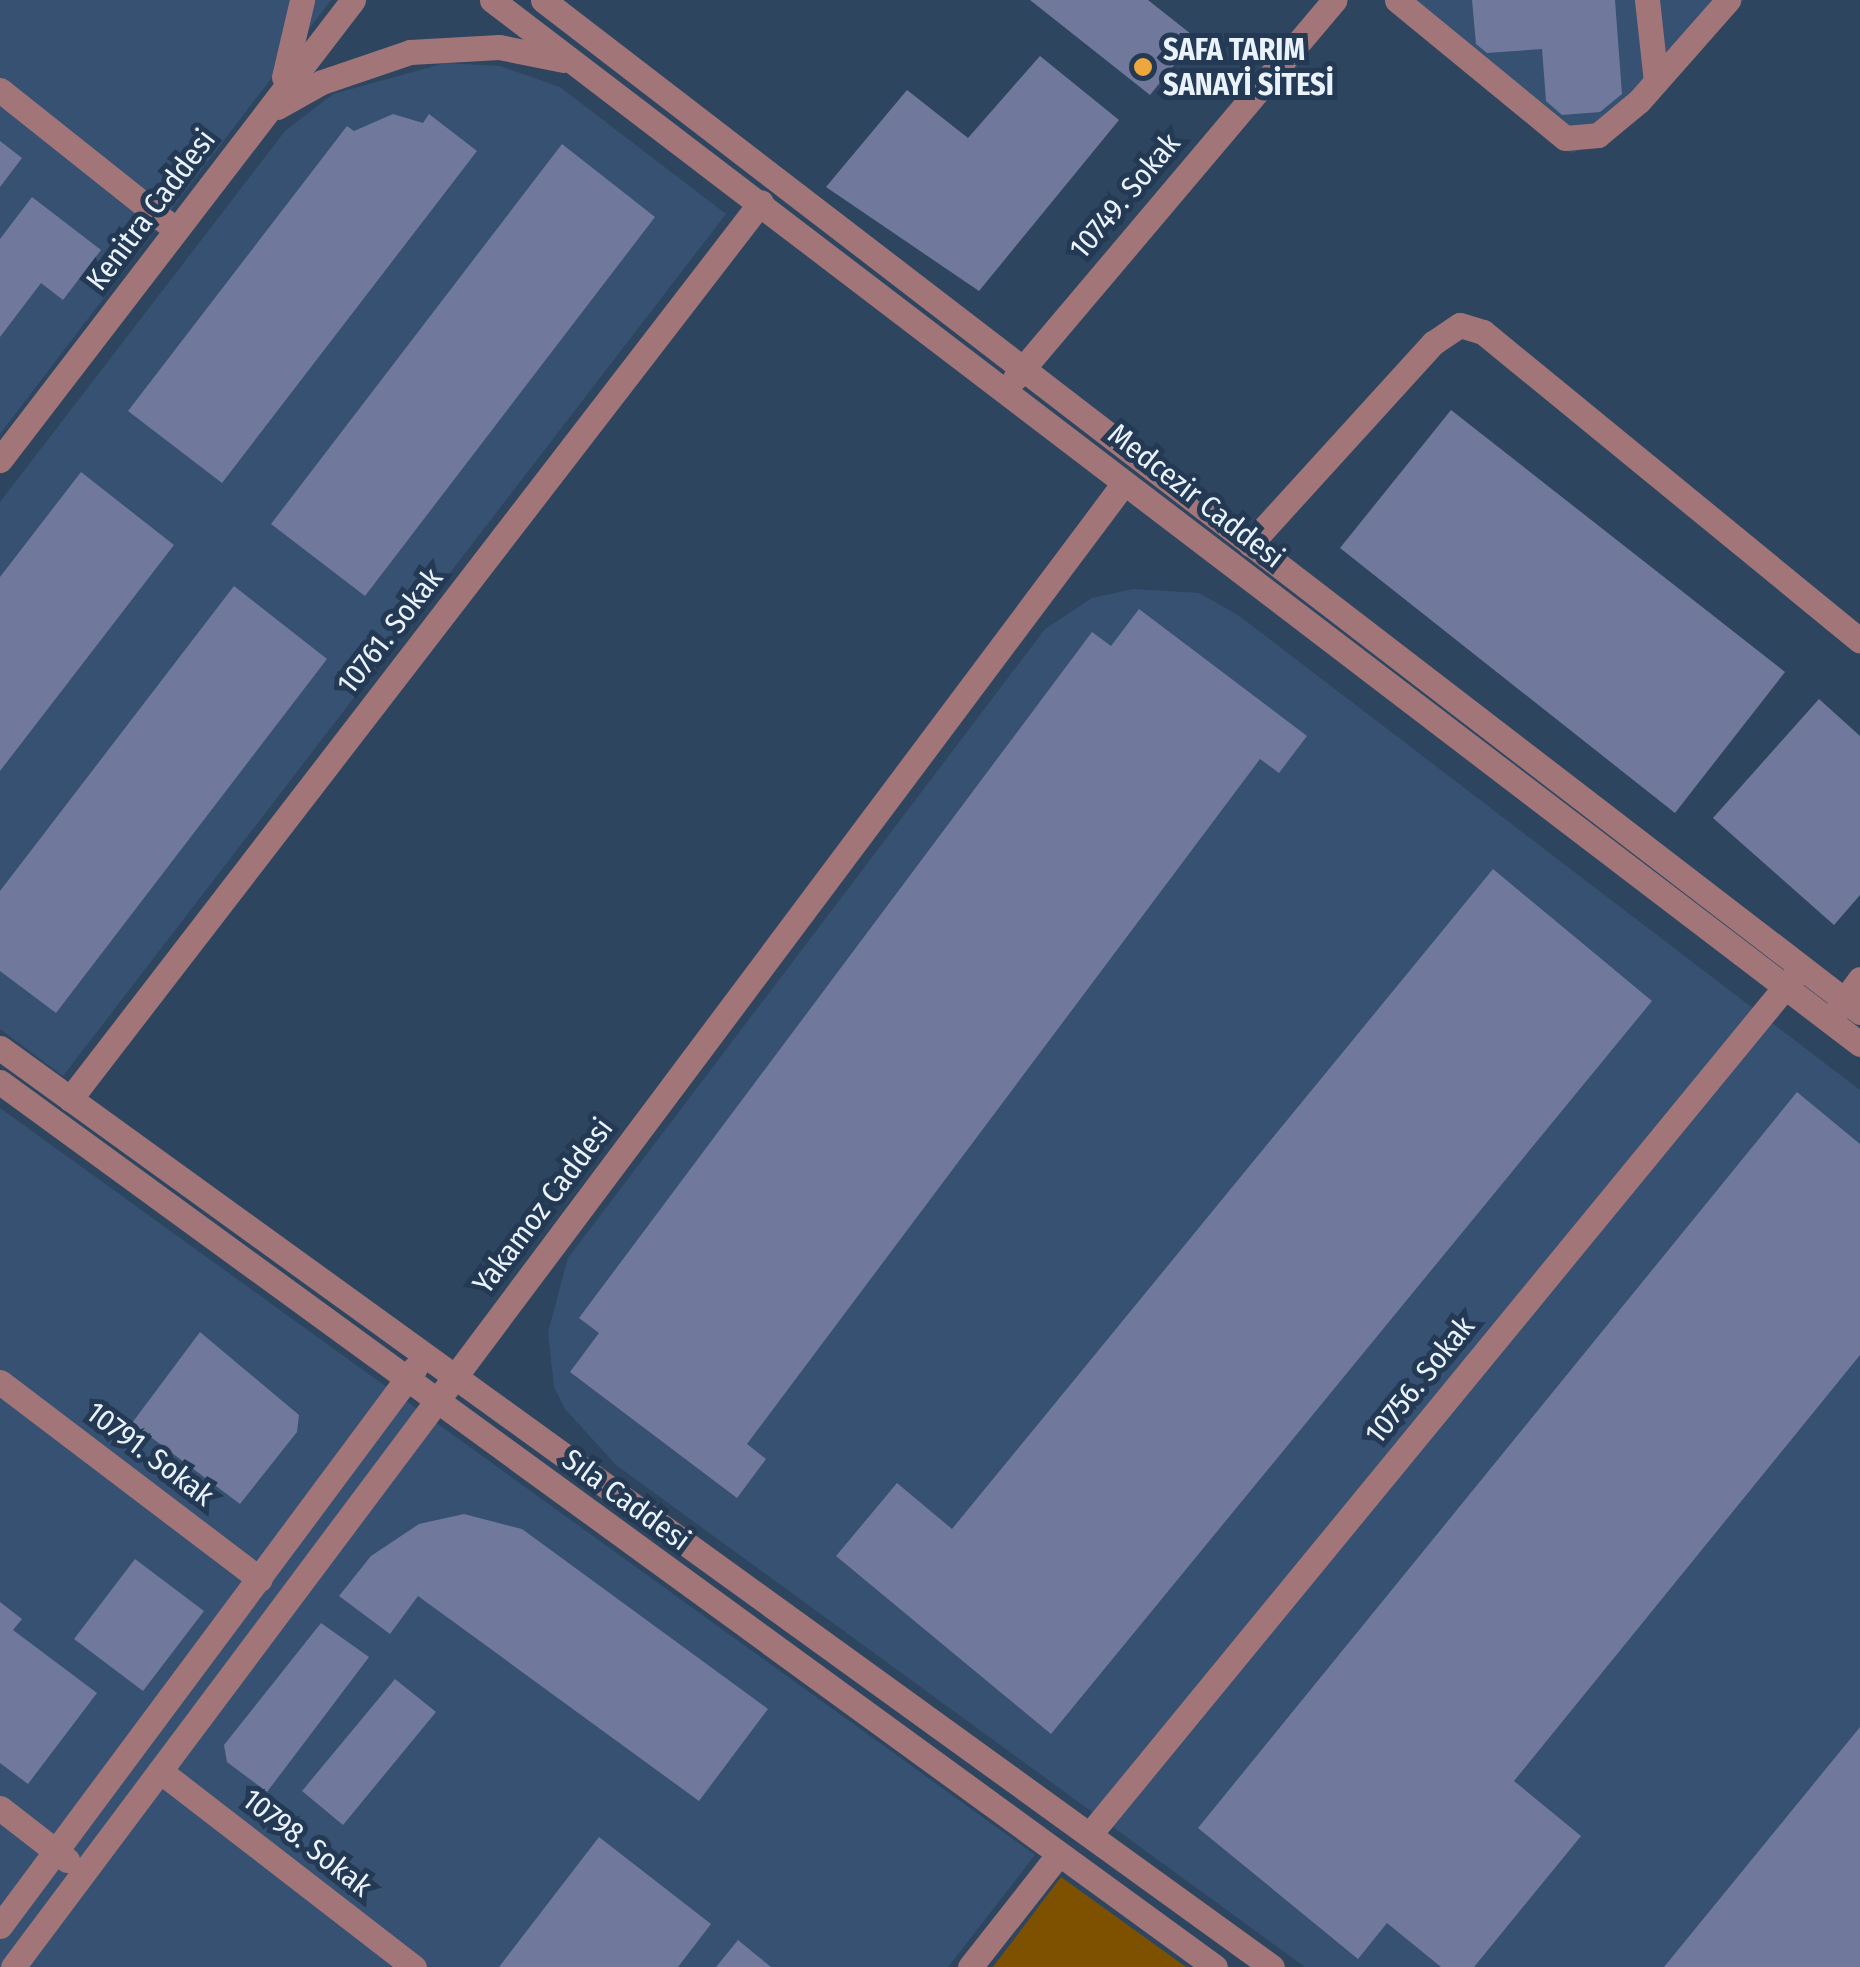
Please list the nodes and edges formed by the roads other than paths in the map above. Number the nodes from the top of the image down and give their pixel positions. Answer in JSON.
{"nodes":[{"id":1,"x":302,"y":0,"type":"edge"},
{"id":2,"x":353,"y":0,"type":"edge"},
{"id":3,"x":492,"y":0,"type":"edge"},
{"id":4,"x":543,"y":0,"type":"edge"},
{"id":5,"x":1334,"y":0,"type":"edge"},
{"id":6,"x":1398,"y":0,"type":"edge"},
{"id":7,"x":1647,"y":0,"type":"edge"},
{"id":8,"x":1728,"y":0,"type":"edge"},
{"id":9,"x":575,"y":63,"type":"junction"},
{"id":10,"x":1656,"y":82,"type":"junction"},
{"id":11,"x":0,"y":90,"type":"edge"},
{"id":12,"x":264,"y":115,"type":"junction"},
{"id":13,"x":761,"y":202,"type":"junction"},
{"id":14,"x":176,"y":230,"type":"junction"},
{"id":15,"x":1022,"y":368,"type":"junction"},
{"id":16,"x":1006,"y":390,"type":"junction"},
{"id":17,"x":0,"y":460,"type":"edge"},
{"id":18,"x":1124,"y":482,"type":"junction"},
{"id":19,"x":1250,"y":544,"type":"junction"},
{"id":20,"x":1860,"y":642,"type":"edge"},
{"id":21,"x":1792,"y":978,"type":"junction"},
{"id":22,"x":1854,"y":996,"type":"edge"},
{"id":23,"x":1830,"y":1022,"type":"junction"},
{"id":24,"x":1860,"y":1044,"type":"edge"},
{"id":25,"x":0,"y":1048,"type":"edge"},
{"id":26,"x":0,"y":1082,"type":"edge"},
{"id":27,"x":70,"y":1099,"type":"junction"},
{"id":28,"x":428,"y":1352,"type":"junction"},
{"id":29,"x":458,"y":1374,"type":"junction"},
{"id":30,"x":406,"y":1380,"type":"junction"},
{"id":31,"x":0,"y":1382,"type":"edge"},
{"id":32,"x":436,"y":1402,"type":"junction"},
{"id":33,"x":260,"y":1579,"type":"junction"},
{"id":34,"x":160,"y":1770,"type":"junction"},
{"id":35,"x":0,"y":1808,"type":"edge"},
{"id":36,"x":1090,"y":1834,"type":"junction"},
{"id":37,"x":56,"y":1851,"type":"junction"},
{"id":38,"x":1058,"y":1854,"type":"junction"},
{"id":39,"x":84,"y":1873,"type":"junction"},
{"id":40,"x":0,"y":1926,"type":"edge"},
{"id":41,"x":12,"y":1967,"type":"edge"},
{"id":42,"x":414,"y":1967,"type":"edge"},
{"id":43,"x":970,"y":1967,"type":"edge"},
{"id":44,"x":1216,"y":1967,"type":"edge"},
{"id":45,"x":1272,"y":1967,"type":"edge"}],
"edges":[{"from":1,"to":12,"type":"street"},
{"from":2,"to":12,"type":"street","name":"Kenitra Caddesi"},
{"from":3,"to":9,"type":"street","name":"Medcezir Caddesi"},
{"from":4,"to":15,"type":"street","name":"Medcezir Caddesi"},
{"from":5,"to":15,"type":"street","name":"10749. Sokak"},
{"from":6,"to":10,"type":"street"},
{"from":7,"to":10,"type":"street"},
{"from":8,"to":10,"type":"street"},
{"from":9,"to":12,"type":"street"},
{"from":9,"to":13,"type":"street","name":"Medcezir Caddesi"},
{"from":11,"to":14,"type":"street"},
{"from":12,"to":14,"type":"street","name":"Kenitra Caddesi"},
{"from":13,"to":16,"type":"street","name":"Medcezir Caddesi"},
{"from":13,"to":27,"type":"street","name":"10761. Sokak"},
{"from":14,"to":17,"type":"street","name":"Kenitra Caddesi"},
{"from":15,"to":16,"type":"street","name":"10749. Sokak"},
{"from":15,"to":19,"type":"street","name":"Medcezir Caddesi"},
{"from":16,"to":18,"type":"street","name":"Medcezir Caddesi"},
{"from":18,"to":21,"type":"street","name":"Medcezir Caddesi"},
{"from":18,"to":29,"type":"street","name":"Yakamoz Caddesi"},
{"from":19,"to":20,"type":"street"},
{"from":19,"to":21,"type":"street","name":"Medcezir Caddesi"},
{"from":21,"to":22,"type":"street","name":"Medcezir Caddesi"},
{"from":21,"to":23,"type":"street","name":"Medcezir Caddesi"},
{"from":21,"to":36,"type":"street","name":"10756. Sokak"},
{"from":22,"to":23,"type":"street"},
{"from":23,"to":24,"type":"street","name":"Medcezir Caddesi"},
{"from":25,"to":27,"type":"street"},
{"from":26,"to":30,"type":"street","name":"Sıla Caddesi"},
{"from":27,"to":28,"type":"street"},
{"from":28,"to":29,"type":"street"},
{"from":28,"to":30,"type":"street"},
{"from":29,"to":32,"type":"street","name":"Yakamoz Caddesi"},
{"from":29,"to":36,"type":"street"},
{"from":30,"to":32,"type":"street","name":"Sıla Caddesi"},
{"from":30,"to":33,"type":"street"},
{"from":31,"to":33,"type":"street","name":"10791. Sokak"},
{"from":32,"to":34,"type":"street","name":"Yakamoz Caddesi"},
{"from":32,"to":38,"type":"street","name":"Sıla Caddesi"},
{"from":33,"to":37,"type":"street"},
{"from":34,"to":39,"type":"street","name":"Yakamoz Caddesi"},
{"from":34,"to":42,"type":"street","name":"10798. Sokak"},
{"from":35,"to":37,"type":"street"},
{"from":36,"to":45,"type":"street"},
{"from":37,"to":39,"type":"street"},
{"from":37,"to":40,"type":"street"},
{"from":38,"to":43,"type":"street"},
{"from":38,"to":44,"type":"street","name":"Sıla Caddesi"},
{"from":39,"to":41,"type":"street","name":"Yakamoz Caddesi"}]}
